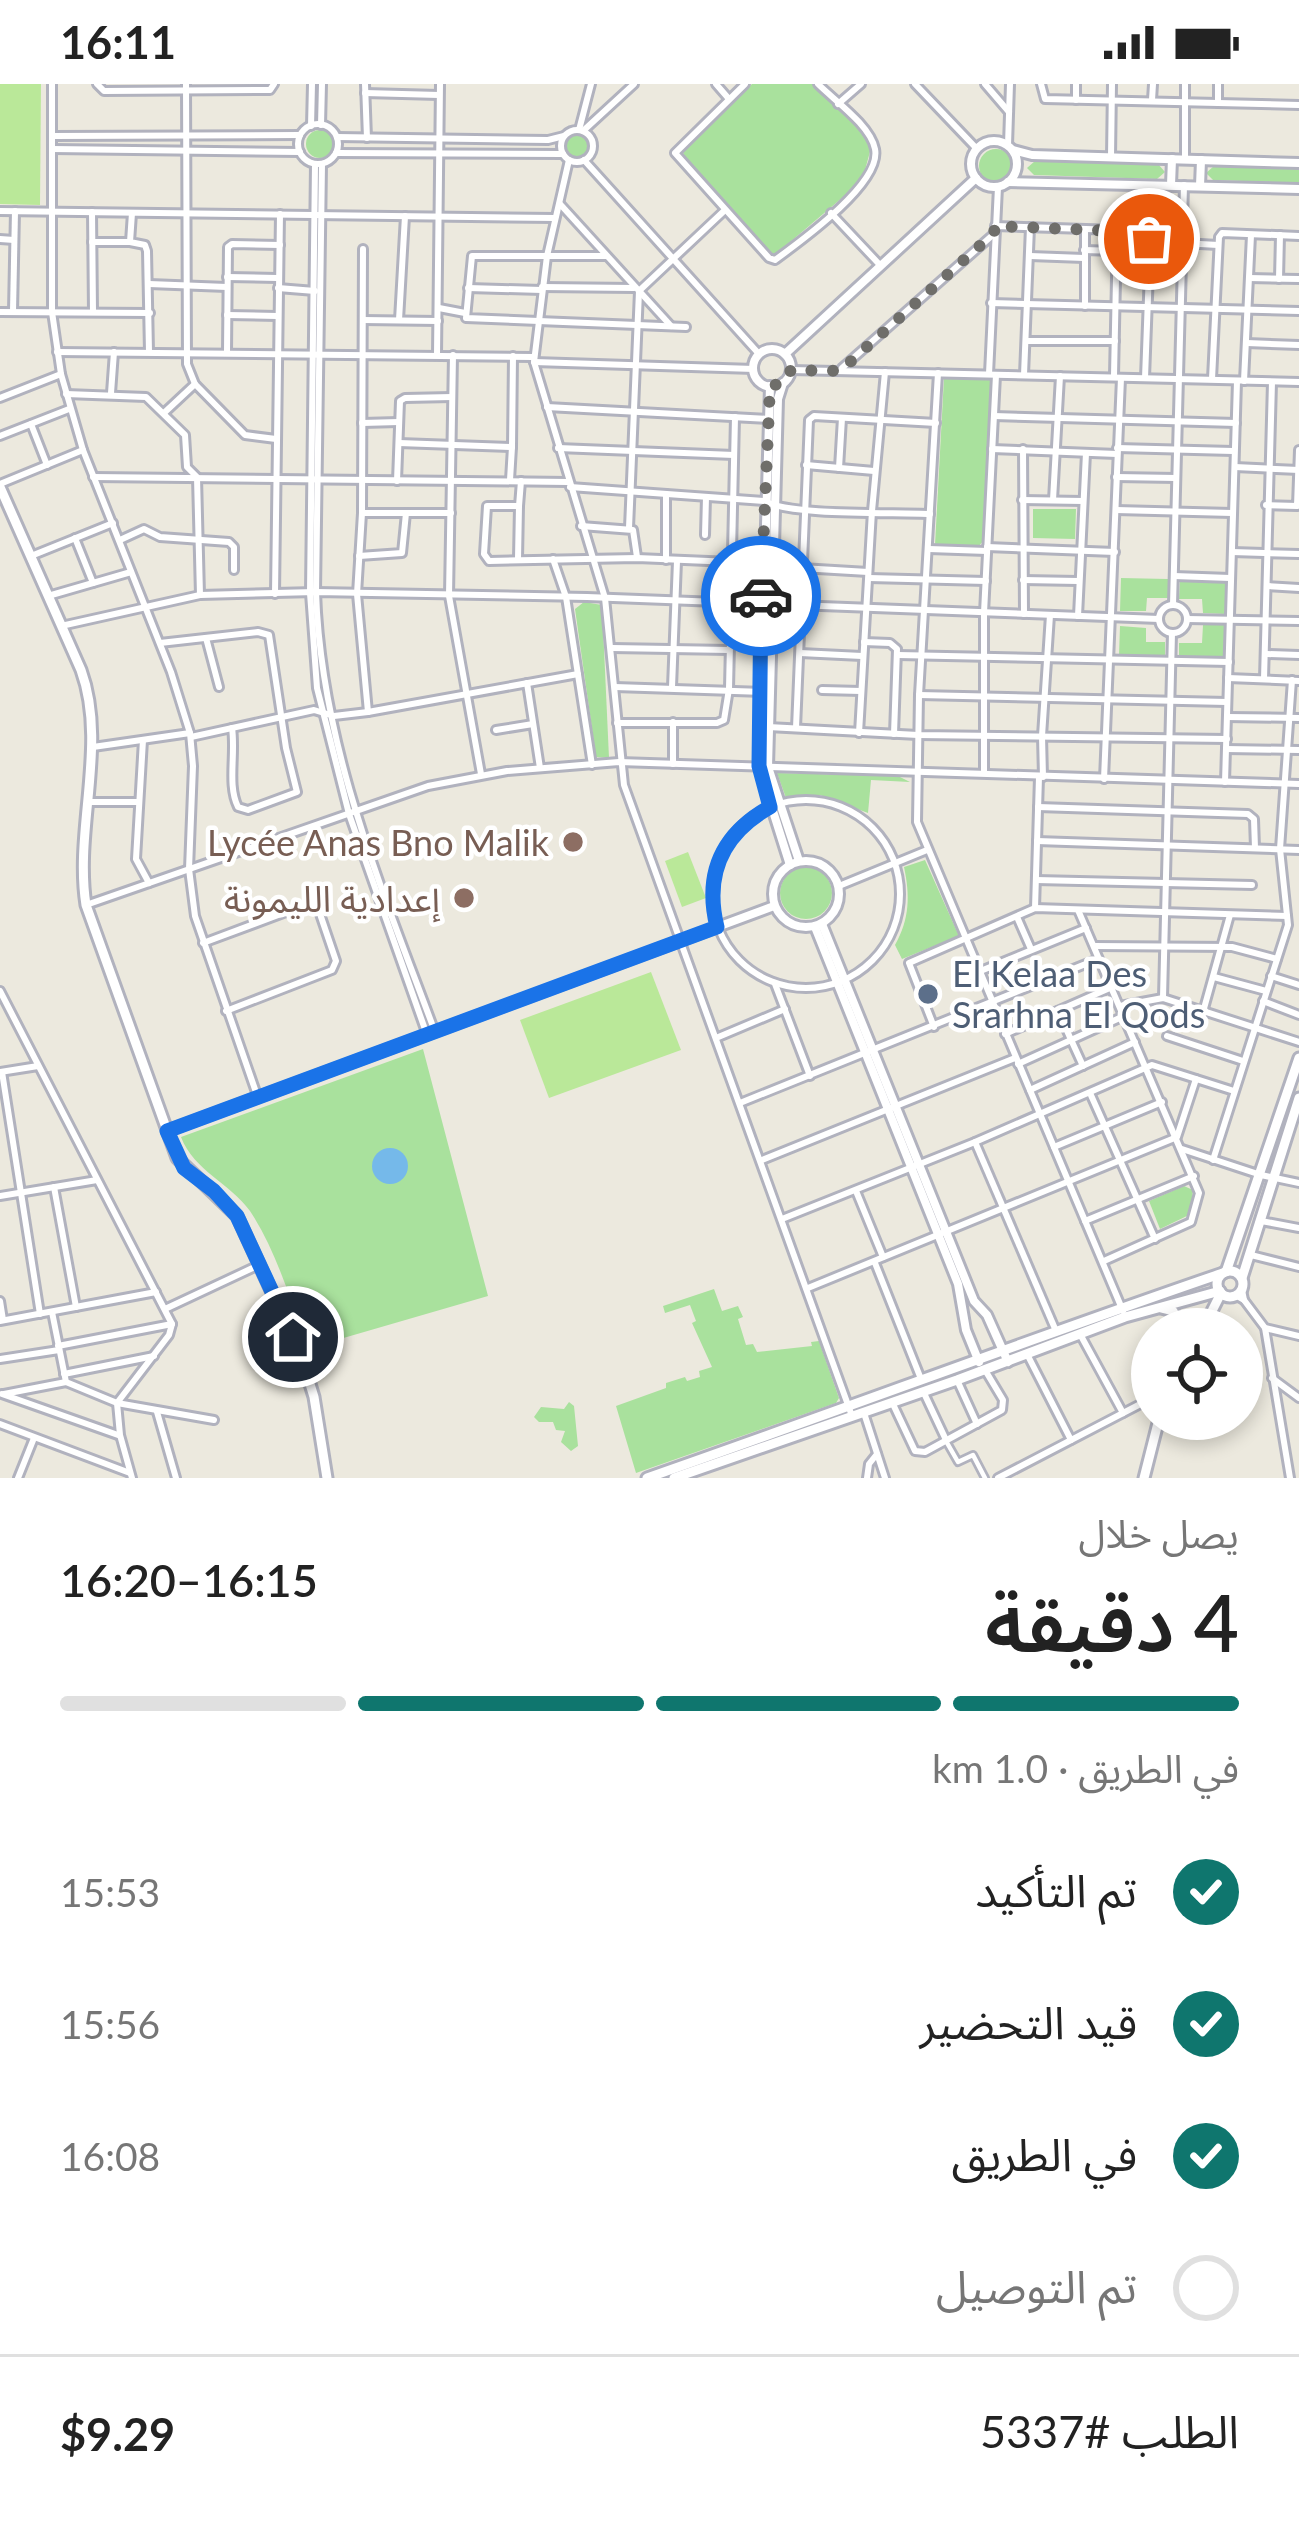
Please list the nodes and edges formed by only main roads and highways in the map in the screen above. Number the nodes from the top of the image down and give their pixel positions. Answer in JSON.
{"nodes":[{"id":1,"x":0,"y":486,"type":"edge"},
{"id":2,"x":1299,"y":1058,"type":"edge"},
{"id":3,"x":1299,"y":1099,"type":"edge"},
{"id":4,"x":1266,"y":1177,"type":"junction"},
{"id":5,"x":1225,"y":1273,"type":"junction"},
{"id":6,"x":1234,"y":1292,"type":"junction"},
{"id":7,"x":1158,"y":1308,"type":"edge"},
{"id":8,"x":1220,"y":1308,"type":"edge"},
{"id":9,"x":1123,"y":1311,"type":"junction"},
{"id":10,"x":1131,"y":1311,"type":"edge"},
{"id":11,"x":1006,"y":1357,"type":"junction"},
{"id":12,"x":982,"y":1366,"type":"junction"},
{"id":13,"x":923,"y":1387,"type":"junction"},
{"id":14,"x":856,"y":1410,"type":"junction"},
{"id":15,"x":1154,"y":1440,"type":"edge"},
{"id":16,"x":327,"y":1478,"type":"edge"},
{"id":17,"x":647,"y":1478,"type":"edge"},
{"id":18,"x":674,"y":1478,"type":"edge"},
{"id":19,"x":1144,"y":1478,"type":"edge"}],
"edges":[{"from":1,"to":16,"type":"main road"},
{"from":2,"to":4,"type":"main road"},
{"from":3,"to":4,"type":"main road"},
{"from":4,"to":5,"type":"main road"},
{"from":4,"to":6,"type":"main road"},
{"from":5,"to":6,"type":"main road"},
{"from":5,"to":6,"type":"main road"},
{"from":5,"to":9,"type":"main road"},
{"from":6,"to":7,"type":"main road"},
{"from":6,"to":8,"type":"main road"},
{"from":9,"to":10,"type":"main road"},
{"from":9,"to":11,"type":"main road"},
{"from":9,"to":11,"type":"main road"},
{"from":11,"to":12,"type":"main road"},
{"from":12,"to":13,"type":"main road"},
{"from":12,"to":13,"type":"main road"},
{"from":13,"to":14,"type":"main road"},
{"from":13,"to":14,"type":"main road"},
{"from":14,"to":17,"type":"main road"},
{"from":14,"to":18,"type":"main road"},
{"from":15,"to":19,"type":"main road"}]}
